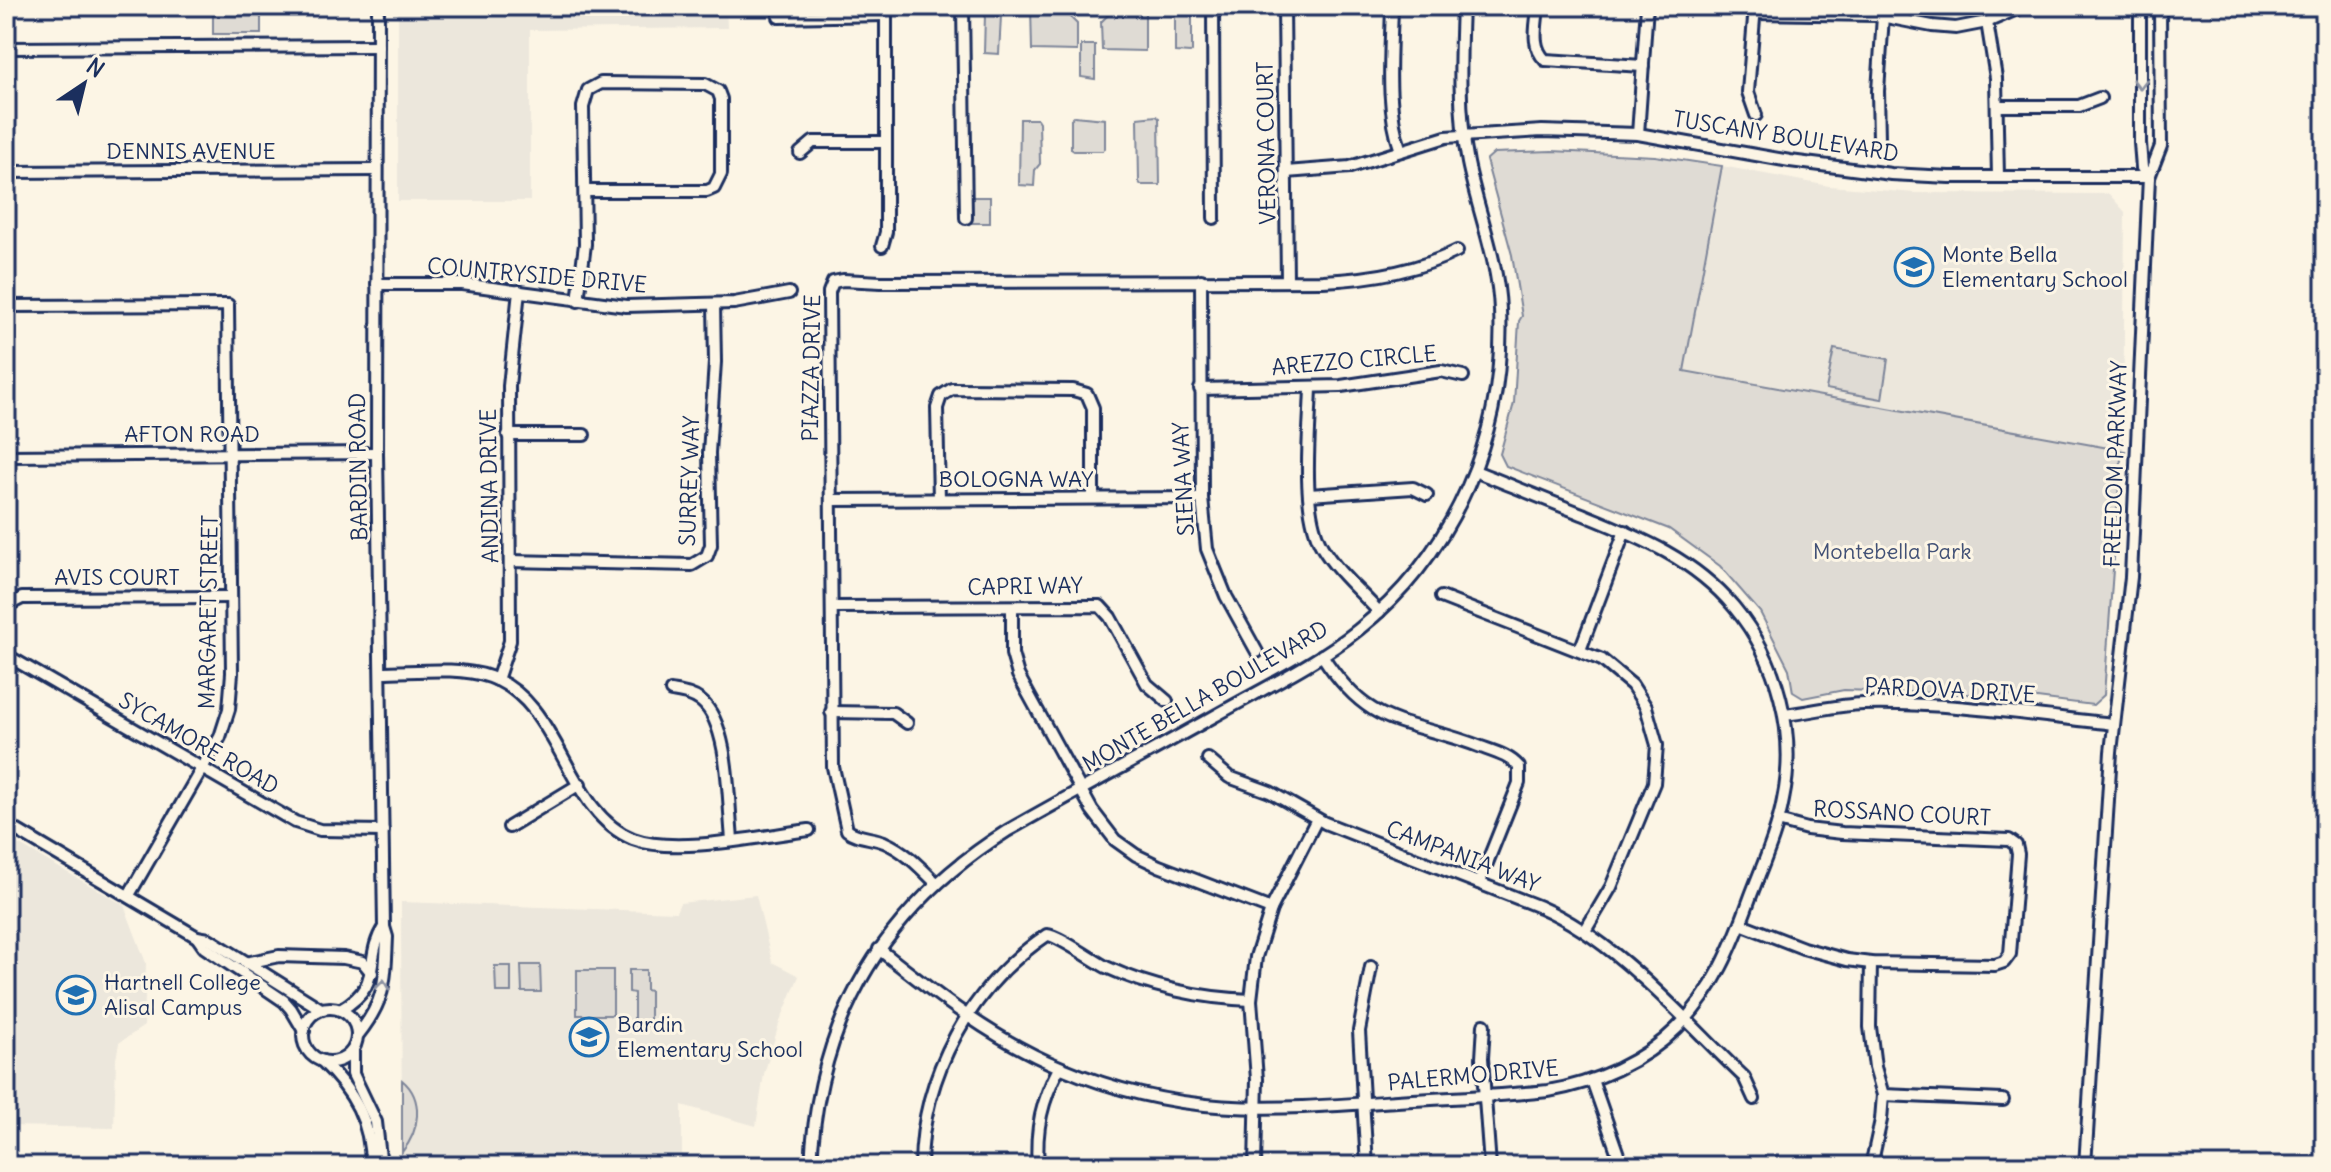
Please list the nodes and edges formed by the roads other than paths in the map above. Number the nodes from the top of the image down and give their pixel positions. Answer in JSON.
{"nodes":[{"id":1,"x":378,"y":6,"type":"edge"},
{"id":2,"x":779,"y":6,"type":"edge"},
{"id":3,"x":963,"y":6,"type":"edge"},
{"id":4,"x":1213,"y":6,"type":"edge"},
{"id":5,"x":1284,"y":6,"type":"edge"},
{"id":6,"x":1392,"y":6,"type":"edge"},
{"id":7,"x":1462,"y":6,"type":"edge"},
{"id":8,"x":1538,"y":6,"type":"edge"},
{"id":9,"x":1647,"y":6,"type":"edge"},
{"id":10,"x":2024,"y":6,"type":"edge"},
{"id":11,"x":2140,"y":6,"type":"edge"},
{"id":12,"x":2160,"y":6,"type":"edge"},
{"id":13,"x":1754,"y":10,"type":"edge"},
{"id":14,"x":886,"y":11,"type":"edge"},
{"id":15,"x":1883,"y":16,"type":"junction"},
{"id":16,"x":1987,"y":22,"type":"junction"},
{"id":17,"x":378,"y":46,"type":"junction"},
{"id":18,"x":6,"y":48,"type":"edge"},
{"id":19,"x":1643,"y":66,"type":"junction"},
{"id":20,"x":2100,"y":98,"type":"dead end"},
{"id":21,"x":1998,"y":106,"type":"junction"},
{"id":22,"x":1756,"y":115,"type":"dead end"},
{"id":23,"x":1464,"y":134,"type":"junction"},
{"id":24,"x":1638,"y":134,"type":"junction"},
{"id":25,"x":1879,"y":139,"type":"dead end"},
{"id":26,"x":885,"y":142,"type":"junction"},
{"id":27,"x":1401,"y":151,"type":"junction"},
{"id":28,"x":800,"y":153,"type":"dead end"},
{"id":29,"x":376,"y":170,"type":"junction"},
{"id":30,"x":6,"y":172,"type":"edge"},
{"id":31,"x":1286,"y":172,"type":"junction"},
{"id":32,"x":1998,"y":177,"type":"junction"},
{"id":33,"x":2149,"y":177,"type":"junction"},
{"id":34,"x":585,"y":191,"type":"junction"},
{"id":35,"x":966,"y":218,"type":"dead end"},
{"id":36,"x":1214,"y":218,"type":"dead end"},
{"id":37,"x":882,"y":246,"type":"dead end"},
{"id":38,"x":1457,"y":251,"type":"dead end"},
{"id":39,"x":1201,"y":280,"type":"junction"},
{"id":40,"x":1287,"y":281,"type":"junction"},
{"id":41,"x":377,"y":284,"type":"junction"},
{"id":42,"x":519,"y":291,"type":"junction"},
{"id":43,"x":789,"y":293,"type":"dead end"},
{"id":44,"x":578,"y":301,"type":"junction"},
{"id":45,"x":714,"y":304,"type":"junction"},
{"id":46,"x":6,"y":306,"type":"edge"},
{"id":47,"x":1463,"y":376,"type":"dead end"},
{"id":48,"x":1311,"y":387,"type":"junction"},
{"id":49,"x":1200,"y":389,"type":"junction"},
{"id":50,"x":508,"y":435,"type":"junction"},
{"id":51,"x":584,"y":435,"type":"dead end"},
{"id":52,"x":377,"y":453,"type":"junction"},
{"id":53,"x":231,"y":454,"type":"junction"},
{"id":54,"x":6,"y":456,"type":"edge"},
{"id":55,"x":1475,"y":471,"type":"junction"},
{"id":56,"x":1309,"y":495,"type":"junction"},
{"id":57,"x":1427,"y":495,"type":"dead end"},
{"id":58,"x":1093,"y":498,"type":"junction"},
{"id":59,"x":1202,"y":498,"type":"junction"},
{"id":60,"x":939,"y":499,"type":"junction"},
{"id":61,"x":831,"y":500,"type":"junction"},
{"id":62,"x":1625,"y":531,"type":"junction"},
{"id":63,"x":510,"y":561,"type":"junction"},
{"id":64,"x":231,"y":597,"type":"junction"},
{"id":65,"x":1441,"y":597,"type":"dead end"},
{"id":66,"x":6,"y":606,"type":"edge"},
{"id":67,"x":833,"y":607,"type":"junction"},
{"id":68,"x":1012,"y":607,"type":"junction"},
{"id":69,"x":1379,"y":612,"type":"junction"},
{"id":70,"x":1580,"y":650,"type":"junction"},
{"id":71,"x":1257,"y":652,"type":"dead end"},
{"id":72,"x":6,"y":655,"type":"edge"},
{"id":73,"x":1322,"y":655,"type":"junction"},
{"id":74,"x":381,"y":672,"type":"junction"},
{"id":75,"x":497,"y":680,"type":"junction"},
{"id":76,"x":671,"y":691,"type":"dead end"},
{"id":77,"x":1167,"y":701,"type":"dead end"},
{"id":78,"x":831,"y":712,"type":"junction"},
{"id":79,"x":1784,"y":715,"type":"junction"},
{"id":80,"x":907,"y":723,"type":"dead end"},
{"id":81,"x":2114,"y":724,"type":"junction"},
{"id":82,"x":1208,"y":759,"type":"dead end"},
{"id":83,"x":203,"y":769,"type":"junction"},
{"id":84,"x":580,"y":784,"type":"junction"},
{"id":85,"x":1082,"y":789,"type":"junction"},
{"id":86,"x":1317,"y":819,"type":"junction"},
{"id":87,"x":1778,"y":821,"type":"junction"},
{"id":88,"x":6,"y":824,"type":"edge"},
{"id":89,"x":509,"y":827,"type":"dead end"},
{"id":90,"x":809,"y":830,"type":"dead end"},
{"id":91,"x":383,"y":831,"type":"junction"},
{"id":92,"x":732,"y":839,"type":"junction"},
{"id":93,"x":936,"y":883,"type":"junction"},
{"id":94,"x":1479,"y":883,"type":"junction"},
{"id":95,"x":129,"y":895,"type":"junction"},
{"id":96,"x":1271,"y":909,"type":"junction"},
{"id":97,"x":1741,"y":924,"type":"junction"},
{"id":98,"x":384,"y":927,"type":"junction"},
{"id":99,"x":1585,"y":931,"type":"junction"},
{"id":100,"x":197,"y":937,"type":"junction"},
{"id":101,"x":879,"y":949,"type":"junction"},
{"id":102,"x":279,"y":956,"type":"junction"},
{"id":103,"x":246,"y":963,"type":"junction"},
{"id":104,"x":1871,"y":963,"type":"junction"},
{"id":105,"x":1371,"y":967,"type":"dead end"},
{"id":106,"x":372,"y":973,"type":"junction"},
{"id":107,"x":276,"y":982,"type":"junction"},
{"id":108,"x":1251,"y":1000,"type":"junction"},
{"id":109,"x":321,"y":1009,"type":"junction"},
{"id":110,"x":340,"y":1010,"type":"junction"},
{"id":111,"x":968,"y":1014,"type":"junction"},
{"id":112,"x":1685,"y":1020,"type":"junction"},
{"id":113,"x":1484,"y":1025,"type":"dead end"},
{"id":114,"x":304,"y":1031,"type":"junction"},
{"id":115,"x":357,"y":1036,"type":"junction"},
{"id":116,"x":353,"y":1049,"type":"junction"},
{"id":117,"x":322,"y":1061,"type":"junction"},
{"id":118,"x":1059,"y":1068,"type":"junction"},
{"id":119,"x":1592,"y":1080,"type":"junction"},
{"id":120,"x":1485,"y":1095,"type":"junction"},
{"id":121,"x":1883,"y":1095,"type":"junction"},
{"id":122,"x":1754,"y":1099,"type":"dead end"},
{"id":123,"x":2003,"y":1100,"type":"dead end"},
{"id":124,"x":1363,"y":1104,"type":"junction"},
{"id":125,"x":1257,"y":1110,"type":"junction"},
{"id":126,"x":371,"y":1166,"type":"edge"},
{"id":127,"x":381,"y":1166,"type":"edge"},
{"id":128,"x":811,"y":1166,"type":"edge"},
{"id":129,"x":921,"y":1166,"type":"edge"},
{"id":130,"x":1038,"y":1166,"type":"edge"},
{"id":131,"x":1255,"y":1166,"type":"edge"},
{"id":132,"x":1367,"y":1166,"type":"edge"},
{"id":133,"x":1490,"y":1166,"type":"edge"},
{"id":134,"x":1622,"y":1166,"type":"edge"},
{"id":135,"x":1871,"y":1166,"type":"edge"},
{"id":136,"x":2085,"y":1166,"type":"edge"}],
"edges":[{"from":1,"to":17,"type":"street","name":"BARDIN ROAD"},
{"from":2,"to":14,"type":"street"},
{"from":3,"to":35,"type":"street"},
{"from":4,"to":36,"type":"street"},
{"from":5,"to":31,"type":"street","name":"VERONA COURT"},
{"from":6,"to":27,"type":"street"},
{"from":7,"to":23,"type":"street","name":"MONTE BELLA BOULEVARD"},
{"from":8,"to":19,"type":"street"},
{"from":9,"to":19,"type":"street"},
{"from":10,"to":16,"type":"street"},
{"from":11,"to":33,"type":"street","name":"FREEDOM PARKWAY","one_way":true},
{"from":12,"to":33,"type":"street","name":"FREEDOM PARKWAY"},
{"from":13,"to":15,"type":"street"},
{"from":13,"to":22,"type":"street"},
{"from":14,"to":26,"type":"street"},
{"from":15,"to":16,"type":"street"},
{"from":15,"to":25,"type":"street"},
{"from":16,"to":21,"type":"street"},
{"from":17,"to":18,"type":"street"},
{"from":17,"to":29,"type":"street","name":"BARDIN ROAD"},
{"from":19,"to":24,"type":"street"},
{"from":20,"to":21,"type":"street"},
{"from":21,"to":32,"type":"street"},
{"from":23,"to":24,"type":"street","name":"TUSCANY BOULEVARD"},
{"from":23,"to":27,"type":"street","name":"TUSCANY BOULEVARD"},
{"from":23,"to":55,"type":"street","name":"MONTE BELLA BOULEVARD"},
{"from":24,"to":32,"type":"street","name":"TUSCANY BOULEVARD"},
{"from":26,"to":28,"type":"street"},
{"from":26,"to":37,"type":"street"},
{"from":27,"to":31,"type":"street","name":"TUSCANY BOULEVARD"},
{"from":29,"to":30,"type":"street","name":"DENNIS AVENUE"},
{"from":29,"to":41,"type":"street","name":"BARDIN ROAD"},
{"from":31,"to":40,"type":"street","name":"VERONA COURT"},
{"from":32,"to":33,"type":"street","name":"TUSCANY BOULEVARD"},
{"from":33,"to":81,"type":"street","name":"FREEDOM PARKWAY"},
{"from":34,"to":34,"type":"street"},
{"from":34,"to":44,"type":"street"},
{"from":38,"to":40,"type":"street","name":"PIAZZA DRIVE"},
{"from":39,"to":40,"type":"street","name":"PIAZZA DRIVE"},
{"from":39,"to":49,"type":"street","name":"SIENA WAY"},
{"from":39,"to":61,"type":"street","name":"PIAZZA DRIVE"},
{"from":41,"to":42,"type":"street","name":"COUNTRYSIDE DRIVE"},
{"from":41,"to":52,"type":"street","name":"BARDIN ROAD"},
{"from":42,"to":44,"type":"street","name":"COUNTRYSIDE DRIVE"},
{"from":42,"to":50,"type":"street","name":"ANDINA DRIVE"},
{"from":43,"to":45,"type":"street","name":"COUNTRYSIDE DRIVE"},
{"from":44,"to":45,"type":"street","name":"COUNTRYSIDE DRIVE"},
{"from":45,"to":63,"type":"street","name":"SURREY WAY"},
{"from":46,"to":53,"type":"street","name":"MARGARET STREET"},
{"from":47,"to":48,"type":"street","name":"AREZZO CIRCLE"},
{"from":48,"to":49,"type":"street","name":"AREZZO CIRCLE"},
{"from":48,"to":56,"type":"street"},
{"from":49,"to":59,"type":"street","name":"SIENA WAY"},
{"from":50,"to":51,"type":"street"},
{"from":50,"to":63,"type":"street","name":"ANDINA DRIVE"},
{"from":52,"to":53,"type":"street","name":"AFTON ROAD"},
{"from":52,"to":74,"type":"street","name":"BARDIN ROAD"},
{"from":53,"to":54,"type":"street","name":"AFTON ROAD"},
{"from":53,"to":64,"type":"street","name":"MARGARET STREET"},
{"from":55,"to":62,"type":"street","name":"PALERMO DRIVE"},
{"from":55,"to":69,"type":"street","name":"MONTE BELLA BOULEVARD"},
{"from":56,"to":57,"type":"street"},
{"from":56,"to":69,"type":"street"},
{"from":58,"to":59,"type":"street","name":"BOLOGNA WAY"},
{"from":58,"to":60,"type":"street","name":"BOLOGNA WAY"},
{"from":58,"to":60,"type":"street"},
{"from":59,"to":71,"type":"street","name":"SIENA WAY"},
{"from":60,"to":61,"type":"street","name":"BOLOGNA WAY"},
{"from":61,"to":67,"type":"street","name":"PIAZZA DRIVE"},
{"from":62,"to":70,"type":"street"},
{"from":62,"to":79,"type":"street","name":"PALERMO DRIVE"},
{"from":63,"to":75,"type":"street","name":"ANDINA DRIVE"},
{"from":64,"to":66,"type":"street","name":"AVIS COURT"},
{"from":64,"to":83,"type":"street","name":"MARGARET STREET"},
{"from":65,"to":70,"type":"street"},
{"from":67,"to":68,"type":"street","name":"CAPRI WAY"},
{"from":67,"to":78,"type":"street","name":"PIAZZA DRIVE"},
{"from":68,"to":77,"type":"street","name":"CAPRI WAY"},
{"from":68,"to":85,"type":"street"},
{"from":69,"to":73,"type":"street","name":"MONTE BELLA BOULEVARD"},
{"from":70,"to":99,"type":"street"},
{"from":72,"to":83,"type":"street","name":"SYCAMORE ROAD"},
{"from":73,"to":85,"type":"street","name":"MONTE BELLA BOULEVARD"},
{"from":73,"to":94,"type":"street"},
{"from":74,"to":75,"type":"street"},
{"from":74,"to":91,"type":"street","name":"BARDIN ROAD"},
{"from":75,"to":84,"type":"street"},
{"from":76,"to":92,"type":"street"},
{"from":78,"to":80,"type":"street"},
{"from":78,"to":93,"type":"street","name":"PIAZZA DRIVE"},
{"from":79,"to":81,"type":"street","name":"PARDOVA DRIVE"},
{"from":79,"to":87,"type":"street","name":"PALERMO DRIVE"},
{"from":81,"to":136,"type":"street","name":"FREEDOM PARKWAY"},
{"from":82,"to":86,"type":"street","name":"CAMPANIA WAY"},
{"from":83,"to":91,"type":"street","name":"SYCAMORE ROAD"},
{"from":83,"to":95,"type":"street","name":"MARGARET STREET"},
{"from":84,"to":89,"type":"street"},
{"from":84,"to":92,"type":"street"},
{"from":85,"to":93,"type":"street","name":"MONTE BELLA BOULEVARD"},
{"from":85,"to":96,"type":"street"},
{"from":86,"to":94,"type":"street","name":"CAMPANIA WAY"},
{"from":86,"to":96,"type":"street"},
{"from":87,"to":97,"type":"street","name":"PALERMO DRIVE"},
{"from":87,"to":104,"type":"street","name":"ROSSANO COURT"},
{"from":88,"to":95,"type":"street"},
{"from":90,"to":92,"type":"street"},
{"from":91,"to":98,"type":"street","name":"BARDIN ROAD"},
{"from":93,"to":101,"type":"street","name":"MONTE BELLA BOULEVARD"},
{"from":94,"to":99,"type":"street","name":"CAMPANIA WAY"},
{"from":95,"to":100,"type":"street"},
{"from":96,"to":108,"type":"street"},
{"from":97,"to":104,"type":"street","name":"ROSSANO COURT"},
{"from":97,"to":112,"type":"street","name":"PALERMO DRIVE"},
{"from":98,"to":106,"type":"street","name":"BARDIN ROAD"},
{"from":115,"to":98,"type":"street","name":"BARDIN ROAD","one_way":true},
{"from":99,"to":112,"type":"street","name":"CAMPANIA WAY"},
{"from":100,"to":103,"type":"street"},
{"from":100,"to":114,"type":"street"},
{"from":101,"to":111,"type":"street","name":"PALERMO DRIVE"},
{"from":101,"to":128,"type":"street","name":"MONTE BELLA BOULEVARD"},
{"from":102,"to":103,"type":"street"},
{"from":102,"to":106,"type":"street"},
{"from":102,"to":107,"type":"street"},
{"from":103,"to":107,"type":"street"},
{"from":104,"to":121,"type":"street"},
{"from":105,"to":124,"type":"street"},
{"from":106,"to":110,"type":"street","name":"BARDIN ROAD"},
{"from":107,"to":109,"type":"street"},
{"from":108,"to":111,"type":"street"},
{"from":108,"to":125,"type":"street"},
{"from":109,"to":110,"type":"street"},
{"from":109,"to":114,"type":"street"},
{"from":110,"to":115,"type":"street"},
{"from":111,"to":118,"type":"street","name":"PALERMO DRIVE"},
{"from":111,"to":129,"type":"street"},
{"from":112,"to":119,"type":"street","name":"PALERMO DRIVE"},
{"from":112,"to":122,"type":"street","name":"CAMPANIA WAY"},
{"from":113,"to":120,"type":"street"},
{"from":114,"to":117,"type":"street"},
{"from":115,"to":116,"type":"street"},
{"from":116,"to":117,"type":"street"},
{"from":116,"to":127,"type":"street"},
{"from":117,"to":126,"type":"street"},
{"from":118,"to":125,"type":"street","name":"PALERMO DRIVE"},
{"from":118,"to":130,"type":"street"},
{"from":119,"to":120,"type":"street","name":"PALERMO DRIVE"},
{"from":119,"to":134,"type":"street"},
{"from":120,"to":124,"type":"street","name":"PALERMO DRIVE"},
{"from":120,"to":133,"type":"street"},
{"from":121,"to":123,"type":"street"},
{"from":121,"to":135,"type":"street"},
{"from":124,"to":125,"type":"street","name":"PALERMO DRIVE"},
{"from":124,"to":132,"type":"street"},
{"from":125,"to":131,"type":"street"}]}
